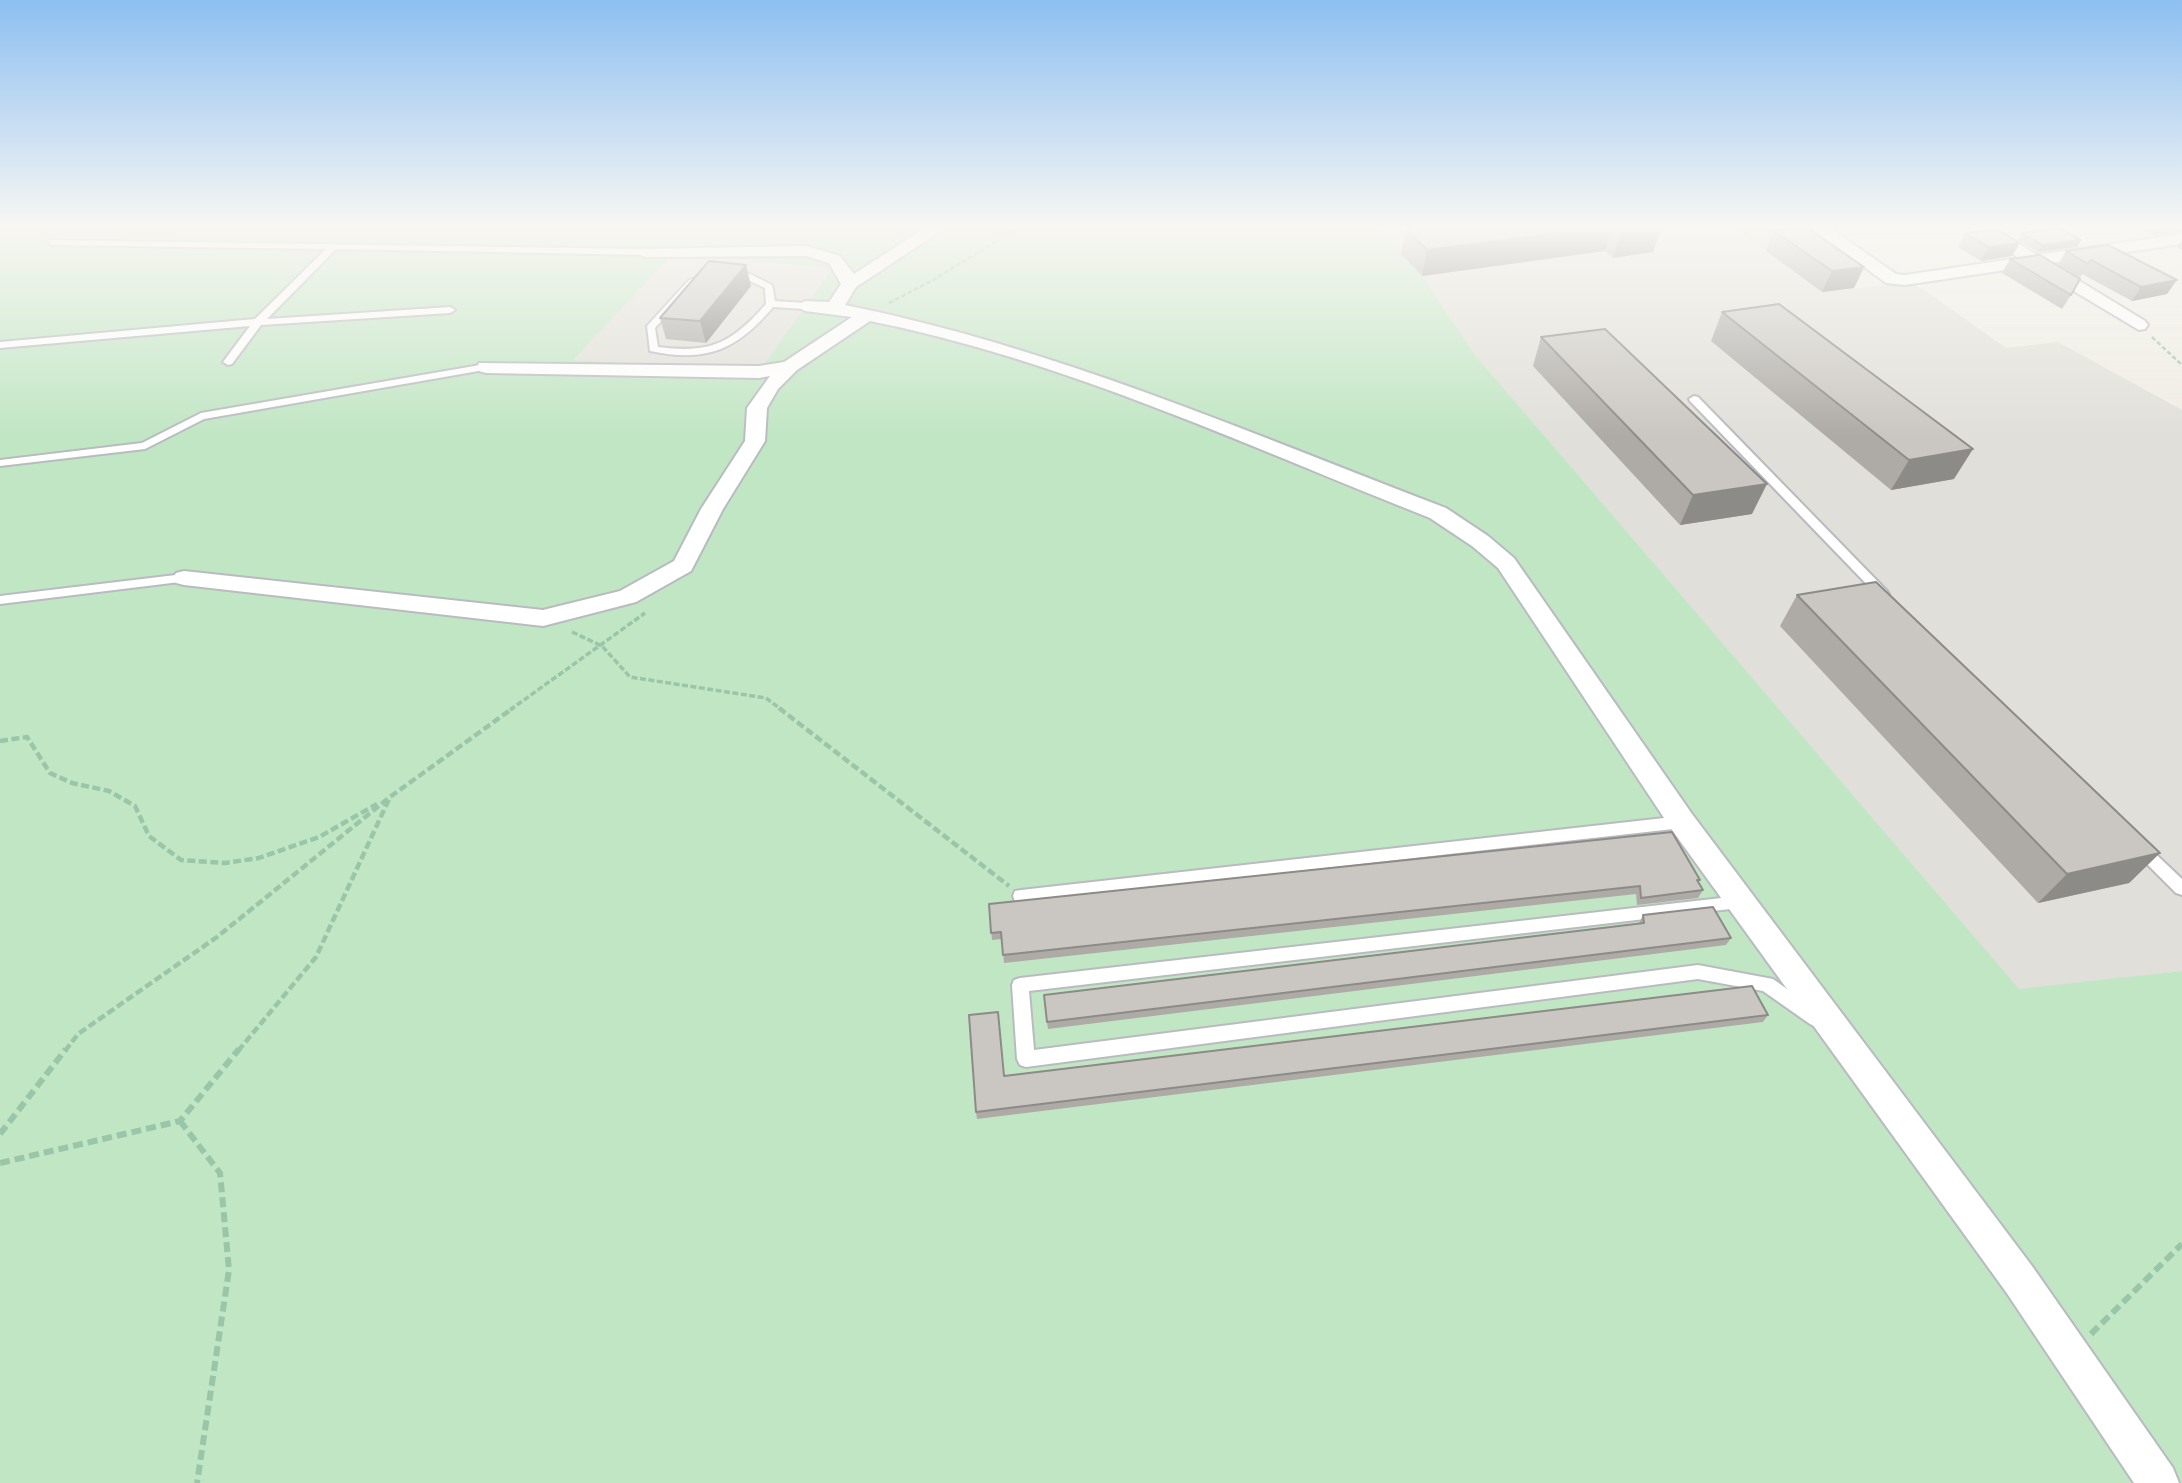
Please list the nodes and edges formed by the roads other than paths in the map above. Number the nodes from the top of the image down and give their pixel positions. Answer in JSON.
{"nodes":[{"id":1,"x":283,"y":297,"type":"edge"},
{"id":2,"x":678,"y":297,"type":"edge"},
{"id":3,"x":770,"y":297,"type":"edge"},
{"id":4,"x":841,"y":297,"type":"edge"},
{"id":5,"x":2095,"y":297,"type":"edge"},
{"id":6,"x":771,"y":304,"type":"junction"},
{"id":7,"x":805,"y":306,"type":"joint"},
{"id":8,"x":834,"y":308,"type":"junction"},
{"id":9,"x":450,"y":310,"type":"dead end"},
{"id":10,"x":868,"y":314,"type":"junction"},
{"id":11,"x":258,"y":322,"type":"junction"},
{"id":12,"x":2139,"y":325,"type":"road end"},
{"id":13,"x":0,"y":345,"type":"edge"},
{"id":14,"x":228,"y":362,"type":"dead end"},
{"id":15,"x":790,"y":366,"type":"junction"},
{"id":16,"x":486,"y":367,"type":"joint"},
{"id":17,"x":1694,"y":399,"type":"dead end"},
{"id":18,"x":0,"y":463,"type":"edge"},
{"id":19,"x":184,"y":578,"type":"joint"},
{"id":20,"x":0,"y":600,"type":"edge"},
{"id":21,"x":1898,"y":609,"type":"edge"},
{"id":22,"x":1682,"y":822,"type":"junction"},
{"id":23,"x":2132,"y":840,"type":"edge"},
{"id":24,"x":2182,"y":889,"type":"edge"},
{"id":25,"x":1021,"y":896,"type":"road end"},
{"id":26,"x":1739,"y":902,"type":"junction"},
{"id":27,"x":1835,"y":1032,"type":"junction"},
{"id":28,"x":2158,"y":1483,"type":"edge"}],
"edges":[{"from":1,"to":11,"type":"lane"},
{"from":2,"to":6,"type":"lane"},
{"from":3,"to":6,"type":"lane"},
{"from":4,"to":8,"type":"street"},
{"from":5,"to":12,"type":"street"},
{"from":6,"to":7,"type":"lane"},
{"from":7,"to":8,"type":"street"},
{"from":8,"to":10,"type":"street"},
{"from":9,"to":11,"type":"lane"},
{"from":10,"to":15,"type":"street"},
{"from":10,"to":22,"type":"street"},
{"from":11,"to":13,"type":"lane"},
{"from":11,"to":14,"type":"lane"},
{"from":15,"to":16,"type":"street"},
{"from":15,"to":19,"type":"street"},
{"from":16,"to":18,"type":"lane"},
{"from":17,"to":21,"type":"lane"},
{"from":19,"to":20,"type":"lane"},
{"from":22,"to":25,"type":"lane"},
{"from":22,"to":26,"type":"street"},
{"from":23,"to":24,"type":"lane"},
{"from":26,"to":27,"type":"street"},
{"from":26,"to":27,"type":"lane"},
{"from":27,"to":28,"type":"street"}]}
